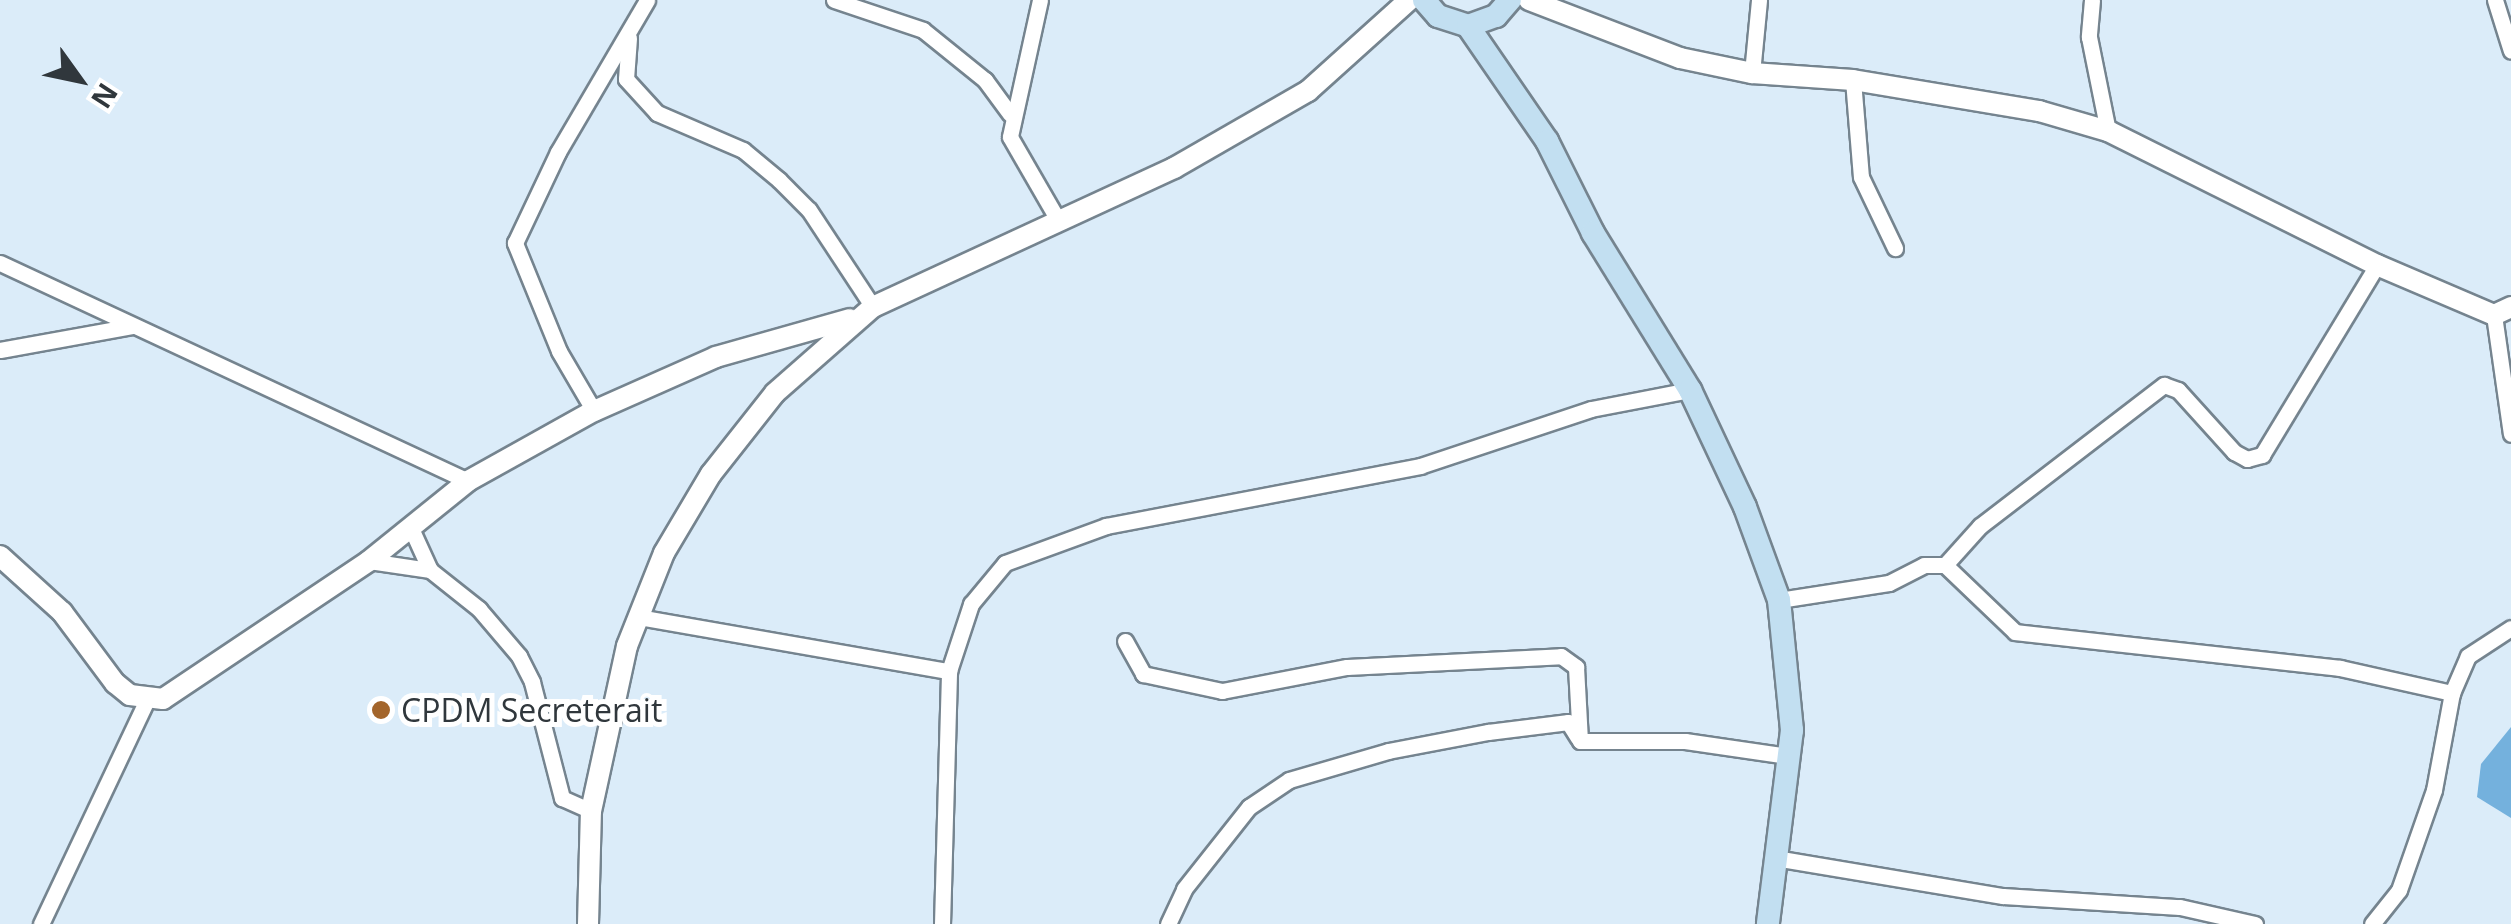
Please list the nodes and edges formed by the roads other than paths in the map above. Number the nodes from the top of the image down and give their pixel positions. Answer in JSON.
{"nodes":[{"id":1,"x":647,"y":0,"type":"edge"},
{"id":2,"x":834,"y":0,"type":"edge"},
{"id":3,"x":1040,"y":0,"type":"edge"},
{"id":4,"x":1409,"y":0,"type":"edge"},
{"id":5,"x":1424,"y":0,"type":"edge"},
{"id":6,"x":1510,"y":0,"type":"edge"},
{"id":7,"x":1529,"y":0,"type":"edge"},
{"id":8,"x":1760,"y":0,"type":"edge"},
{"id":9,"x":2092,"y":0,"type":"edge"},
{"id":10,"x":2495,"y":0,"type":"edge"},
{"id":11,"x":1468,"y":26,"type":"junction"},
{"id":12,"x":630,"y":31,"type":"junction"},
{"id":13,"x":2511,"y":51,"type":"edge"},
{"id":14,"x":1752,"y":73,"type":"junction"},
{"id":15,"x":1853,"y":80,"type":"junction"},
{"id":16,"x":1010,"y":114,"type":"junction"},
{"id":17,"x":2108,"y":131,"type":"junction"},
{"id":18,"x":1059,"y":222,"type":"junction"},
{"id":19,"x":1895,"y":248,"type":"dead end"},
{"id":20,"x":0,"y":263,"type":"edge"},
{"id":21,"x":2376,"y":265,"type":"junction"},
{"id":22,"x":2502,"y":311,"type":"edge"},
{"id":23,"x":864,"y":312,"type":"junction"},
{"id":24,"x":132,"y":326,"type":"junction"},
{"id":25,"x":0,"y":350,"type":"edge"},
{"id":26,"x":1690,"y":390,"type":"junction"},
{"id":27,"x":594,"y":411,"type":"junction"},
{"id":28,"x":2511,"y":434,"type":"edge"},
{"id":29,"x":468,"y":481,"type":"junction"},
{"id":30,"x":410,"y":526,"type":"junction"},
{"id":31,"x":0,"y":556,"type":"edge"},
{"id":32,"x":370,"y":561,"type":"junction"},
{"id":33,"x":1945,"y":564,"type":"junction"},
{"id":34,"x":430,"y":570,"type":"junction"},
{"id":35,"x":1780,"y":600,"type":"junction"},
{"id":36,"x":638,"y":617,"type":"junction"},
{"id":37,"x":2511,"y":628,"type":"edge"},
{"id":38,"x":1125,"y":641,"type":"dead end"},
{"id":39,"x":948,"y":671,"type":"junction"},
{"id":40,"x":2452,"y":694,"type":"junction"},
{"id":41,"x":147,"y":700,"type":"junction"},
{"id":42,"x":1580,"y":741,"type":"junction"},
{"id":43,"x":1788,"y":756,"type":"junction"},
{"id":44,"x":590,"y":811,"type":"junction"},
{"id":45,"x":1776,"y":858,"type":"junction"},
{"id":46,"x":41,"y":924,"type":"edge"},
{"id":47,"x":588,"y":924,"type":"edge"},
{"id":48,"x":942,"y":924,"type":"edge"},
{"id":49,"x":1168,"y":924,"type":"edge"},
{"id":50,"x":1768,"y":924,"type":"edge"},
{"id":51,"x":2255,"y":924,"type":"edge"},
{"id":52,"x":2372,"y":924,"type":"edge"}],
"edges":[{"from":1,"to":12,"type":"street"},
{"from":2,"to":16,"type":"street"},
{"from":3,"to":16,"type":"street"},
{"from":4,"to":18,"type":"street"},
{"from":5,"to":11,"type":"main road"},
{"from":6,"to":11,"type":"main road"},
{"from":7,"to":14,"type":"street"},
{"from":8,"to":14,"type":"street"},
{"from":9,"to":17,"type":"street"},
{"from":10,"to":13,"type":"street"},
{"from":11,"to":26,"type":"main road"},
{"from":12,"to":23,"type":"street"},
{"from":12,"to":27,"type":"street"},
{"from":14,"to":15,"type":"street"},
{"from":15,"to":17,"type":"street"},
{"from":15,"to":19,"type":"street"},
{"from":16,"to":18,"type":"street"},
{"from":17,"to":21,"type":"street"},
{"from":18,"to":23,"type":"street"},
{"from":20,"to":24,"type":"street"},
{"from":21,"to":22,"type":"street"},
{"from":21,"to":33,"type":"street"},
{"from":22,"to":28,"type":"street"},
{"from":23,"to":27,"type":"street"},
{"from":23,"to":36,"type":"street"},
{"from":24,"to":25,"type":"street"},
{"from":24,"to":29,"type":"street"},
{"from":26,"to":35,"type":"main road"},
{"from":26,"to":39,"type":"street"},
{"from":27,"to":29,"type":"street"},
{"from":29,"to":30,"type":"street"},
{"from":30,"to":32,"type":"street"},
{"from":30,"to":34,"type":"street"},
{"from":31,"to":41,"type":"street"},
{"from":32,"to":34,"type":"street"},
{"from":32,"to":41,"type":"street"},
{"from":33,"to":35,"type":"street"},
{"from":33,"to":40,"type":"street"},
{"from":34,"to":44,"type":"street"},
{"from":35,"to":43,"type":"main road"},
{"from":36,"to":39,"type":"street"},
{"from":36,"to":44,"type":"street"},
{"from":37,"to":40,"type":"street"},
{"from":38,"to":42,"type":"street"},
{"from":39,"to":48,"type":"street"},
{"from":40,"to":52,"type":"street"},
{"from":41,"to":46,"type":"street"},
{"from":42,"to":43,"type":"street"},
{"from":42,"to":49,"type":"street"},
{"from":43,"to":45,"type":"main road"},
{"from":44,"to":47,"type":"street"},
{"from":45,"to":50,"type":"main road"},
{"from":45,"to":51,"type":"street"}]}
